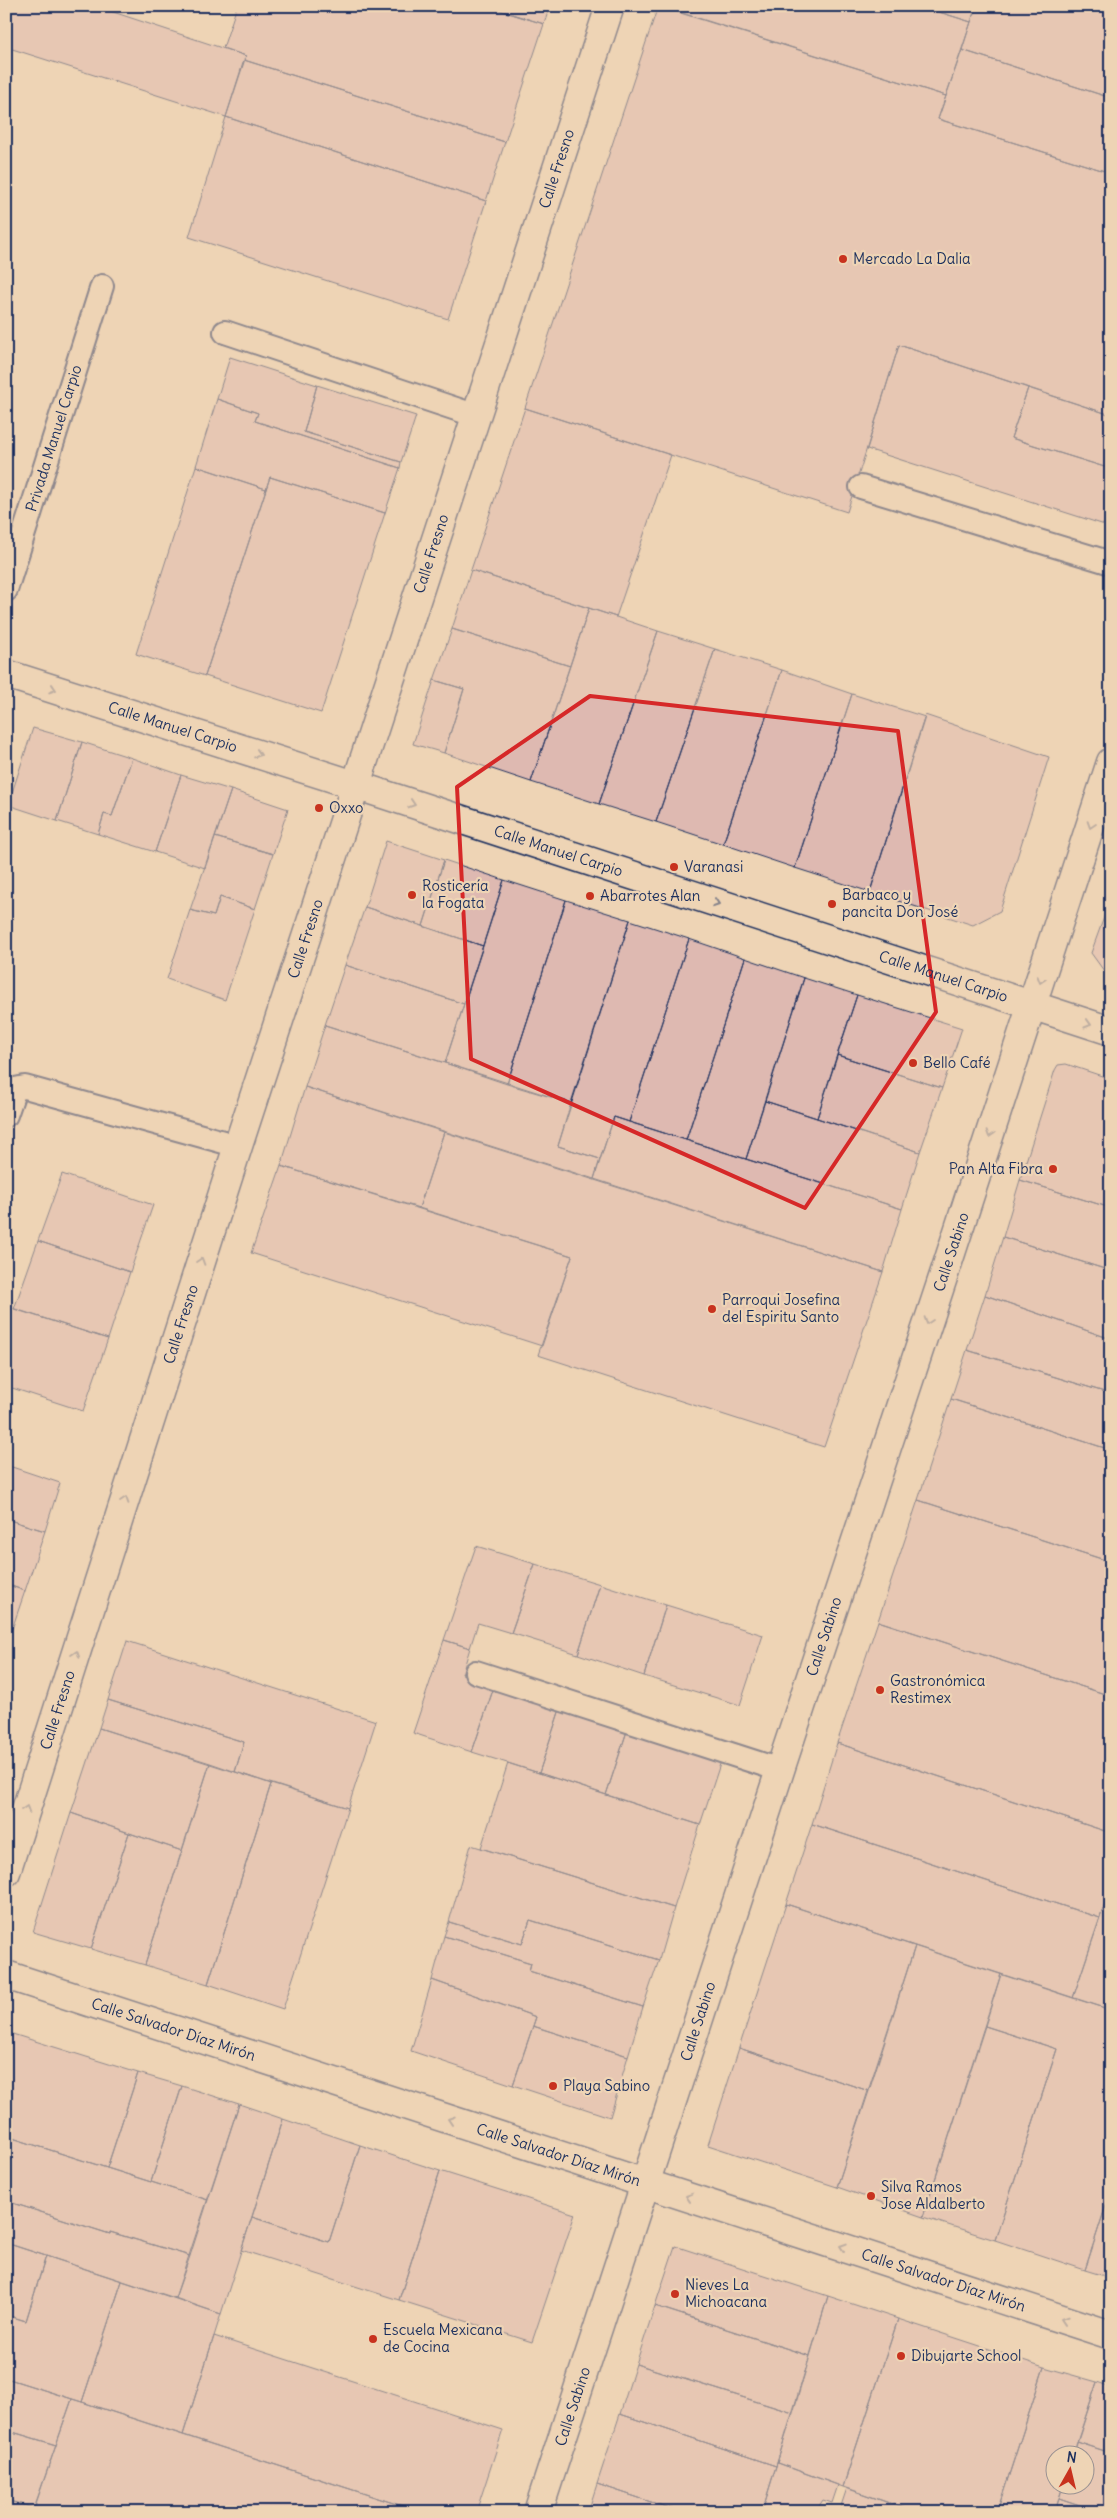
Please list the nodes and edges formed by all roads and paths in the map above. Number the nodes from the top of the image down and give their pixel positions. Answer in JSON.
{"nodes":[{"id":1,"x":610,"y":6,"type":"edge"},
{"id":2,"x":102,"y":286,"type":"dead end"},
{"id":3,"x":225,"y":332,"type":"dead end"},
{"id":4,"x":477,"y":416,"type":"junction"},
{"id":5,"x":861,"y":487,"type":"dead end"},
{"id":6,"x":1111,"y":563,"type":"edge"},
{"id":7,"x":6,"y":590,"type":"edge"},
{"id":8,"x":6,"y":674,"type":"edge"},
{"id":9,"x":1111,"y":762,"type":"edge"},
{"id":10,"x":356,"y":785,"type":"junction"},
{"id":11,"x":1033,"y":1007,"type":"junction"},
{"id":12,"x":1111,"y":1031,"type":"edge"},
{"id":13,"x":6,"y":1115,"type":"edge"},
{"id":14,"x":238,"y":1146,"type":"junction"},
{"id":15,"x":476,"y":1672,"type":"dead end"},
{"id":16,"x":780,"y":1770,"type":"junction"},
{"id":17,"x":6,"y":1872,"type":"edge"},
{"id":18,"x":6,"y":1975,"type":"edge"},
{"id":19,"x":647,"y":2183,"type":"junction"},
{"id":20,"x":1111,"y":2335,"type":"edge"},
{"id":21,"x":538,"y":2512,"type":"edge"}],
"edges":[{"from":1,"to":4,"type":"street","name":"Calle Fresno"},
{"from":2,"to":7,"type":"lane","name":"Privada Manuel Carpio"},
{"from":3,"to":4,"type":"lane"},
{"from":4,"to":10,"type":"street","name":"Calle Fresno"},
{"from":5,"to":6,"type":"lane"},
{"from":8,"to":10,"type":"street","name":"Calle Manuel Carpio","one_way":true},
{"from":9,"to":11,"type":"street","name":"Calle Sabino","one_way":true},
{"from":10,"to":11,"type":"street","name":"Calle Manuel Carpio","one_way":true},
{"from":10,"to":14,"type":"street","name":"Calle Fresno"},
{"from":11,"to":12,"type":"street","name":"Calle Manuel Carpio","one_way":true},
{"from":11,"to":16,"type":"street","name":"Calle Sabino","one_way":true},
{"from":13,"to":14,"type":"lane"},
{"from":17,"to":14,"type":"street","name":"Calle Fresno","one_way":true},
{"from":15,"to":16,"type":"lane"},
{"from":16,"to":19,"type":"street","name":"Calle Sabino"},
{"from":19,"to":18,"type":"street","name":"Calle Salvador Díaz Mirón","one_way":true},
{"from":20,"to":19,"type":"street","name":"Calle Salvador Díaz Mirón","one_way":true},
{"from":19,"to":21,"type":"street","name":"Calle Sabino"}]}
